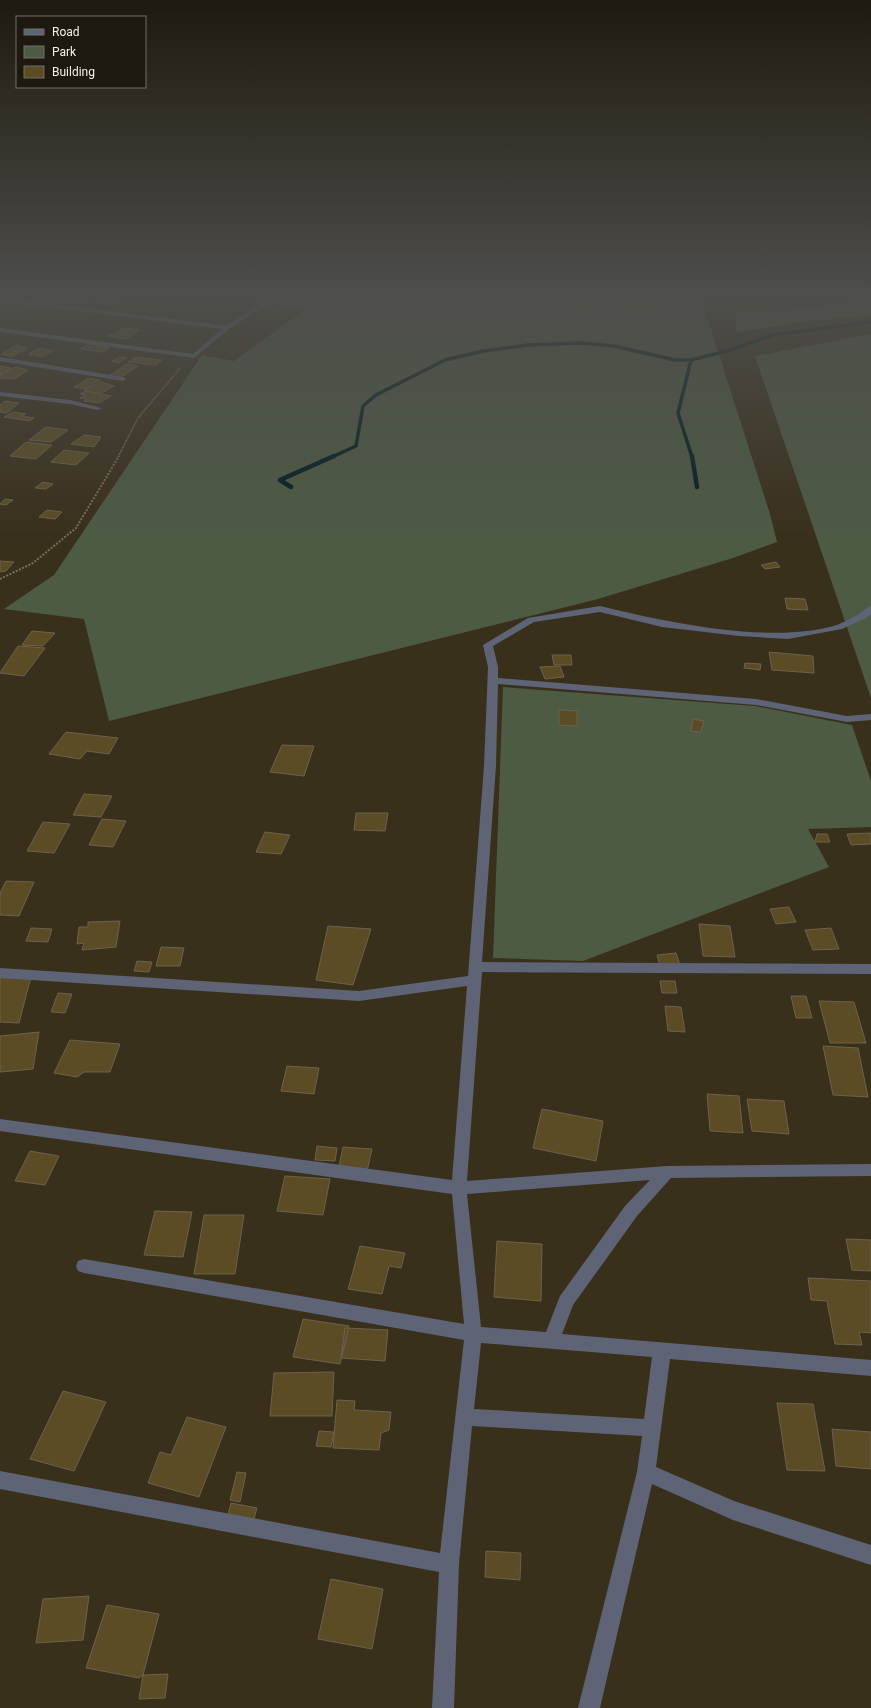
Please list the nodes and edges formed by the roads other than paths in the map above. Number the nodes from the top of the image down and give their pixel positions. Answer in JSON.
{"nodes":[{"id":1,"x":92,"y":375,"type":"edge"},
{"id":2,"x":123,"y":380,"type":"dead end"},
{"id":3,"x":0,"y":394,"type":"edge"},
{"id":4,"x":98,"y":408,"type":"dead end"},
{"id":5,"x":871,"y":609,"type":"edge"},
{"id":6,"x":493,"y":681,"type":"junction"},
{"id":7,"x":871,"y":717,"type":"edge"},
{"id":8,"x":871,"y":969,"type":"edge"},
{"id":9,"x":0,"y":973,"type":"edge"},
{"id":10,"x":475,"y":973,"type":"junction"},
{"id":11,"x":0,"y":1125,"type":"edge"},
{"id":12,"x":871,"y":1170,"type":"edge"},
{"id":13,"x":667,"y":1172,"type":"junction"},
{"id":14,"x":459,"y":1188,"type":"junction"},
{"id":15,"x":84,"y":1266,"type":"dead end"},
{"id":16,"x":473,"y":1334,"type":"junction"},
{"id":17,"x":551,"y":1340,"type":"junction"},
{"id":18,"x":662,"y":1350,"type":"junction"},
{"id":19,"x":871,"y":1368,"type":"edge"},
{"id":20,"x":464,"y":1417,"type":"junction"},
{"id":21,"x":652,"y":1428,"type":"junction"},
{"id":22,"x":646,"y":1472,"type":"junction"},
{"id":23,"x":0,"y":1480,"type":"edge"},
{"id":24,"x":871,"y":1555,"type":"edge"},
{"id":25,"x":449,"y":1564,"type":"junction"},
{"id":26,"x":443,"y":1708,"type":"edge"},
{"id":27,"x":589,"y":1708,"type":"edge"}],
"edges":[{"from":1,"to":2,"type":"street"},
{"from":3,"to":4,"type":"street"},
{"from":5,"to":6,"type":"street"},
{"from":6,"to":7,"type":"street"},
{"from":6,"to":10,"type":"street"},
{"from":8,"to":10,"type":"street"},
{"from":9,"to":10,"type":"street"},
{"from":10,"to":14,"type":"street"},
{"from":11,"to":14,"type":"street"},
{"from":12,"to":13,"type":"street"},
{"from":13,"to":14,"type":"street"},
{"from":13,"to":17,"type":"street"},
{"from":14,"to":16,"type":"street"},
{"from":15,"to":16,"type":"street"},
{"from":16,"to":17,"type":"street"},
{"from":16,"to":20,"type":"street"},
{"from":17,"to":18,"type":"street"},
{"from":18,"to":19,"type":"street"},
{"from":18,"to":21,"type":"street"},
{"from":20,"to":21,"type":"street"},
{"from":20,"to":25,"type":"street"},
{"from":21,"to":22,"type":"street"},
{"from":22,"to":24,"type":"street"},
{"from":22,"to":27,"type":"street"},
{"from":23,"to":25,"type":"street"},
{"from":25,"to":26,"type":"street"}]}
